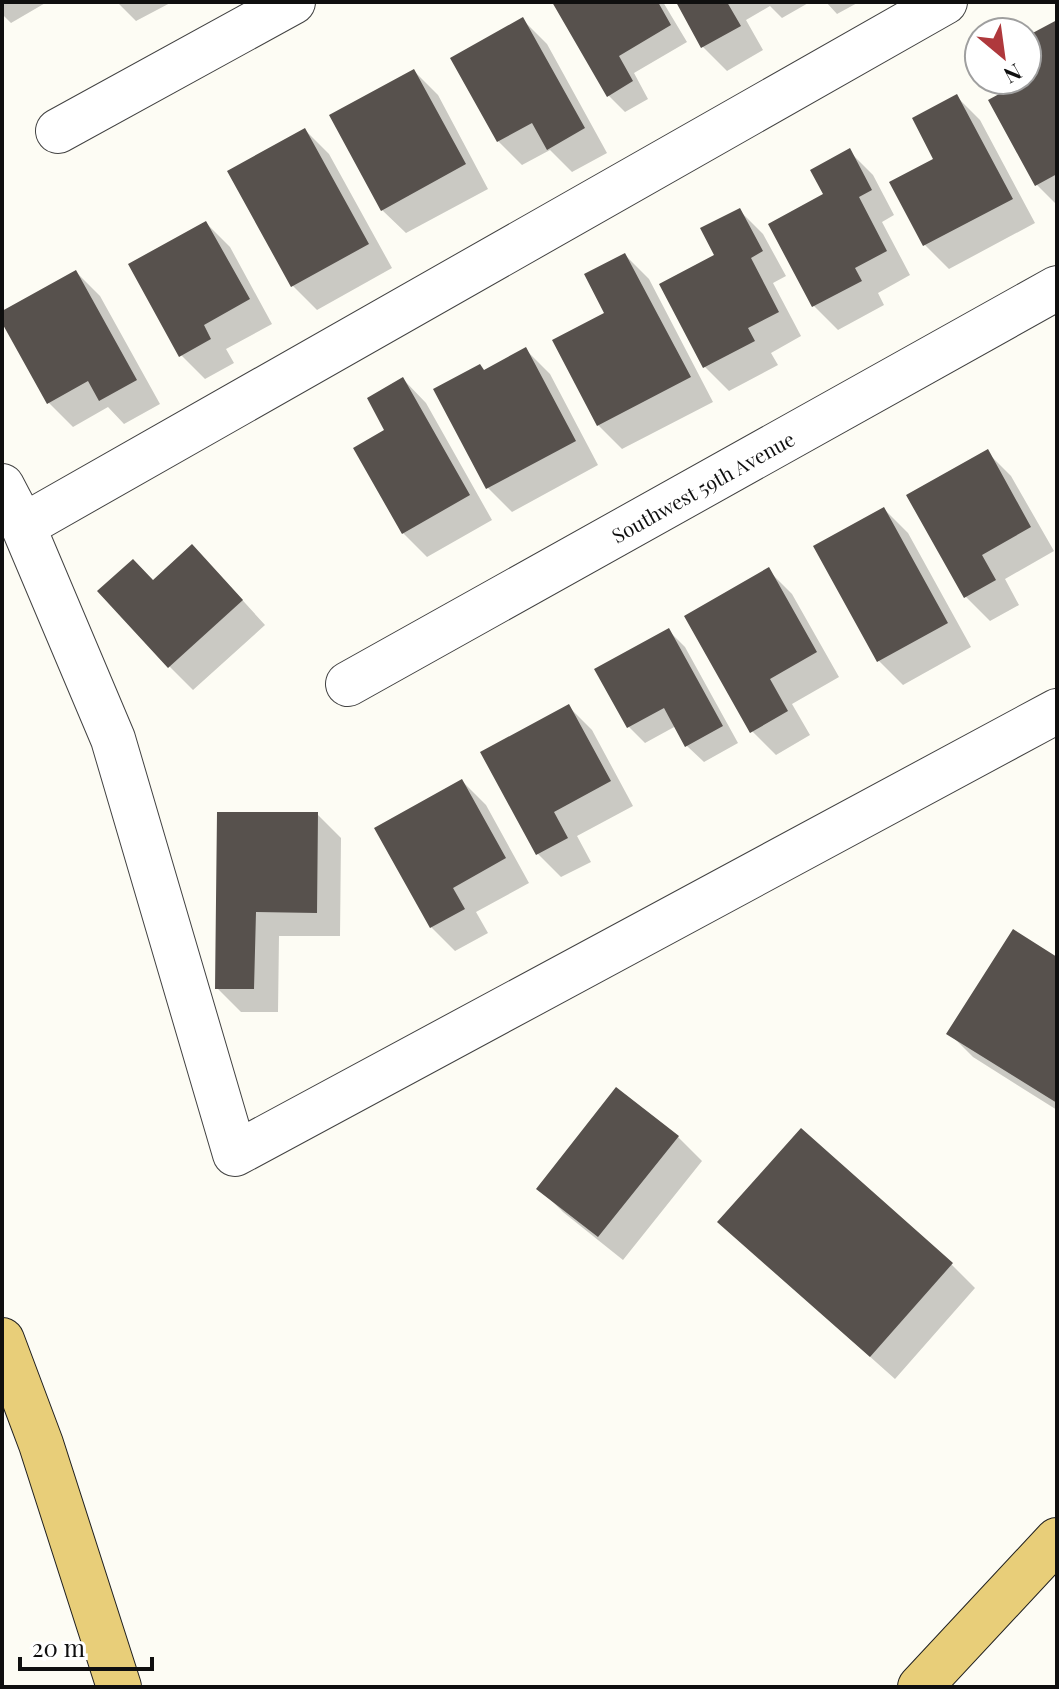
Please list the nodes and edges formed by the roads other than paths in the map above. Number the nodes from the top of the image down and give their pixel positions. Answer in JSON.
{"nodes":[{"id":1,"x":293,"y":2,"type":"edge"},
{"id":2,"x":945,"y":2,"type":"edge"},
{"id":3,"x":58,"y":131,"type":"dead end"},
{"id":4,"x":1057,"y":288,"type":"edge"},
{"id":5,"x":2,"y":486,"type":"edge"},
{"id":6,"x":23,"y":526,"type":"junction"},
{"id":7,"x":348,"y":684,"type":"dead end"},
{"id":8,"x":1057,"y":711,"type":"edge"},
{"id":9,"x":2,"y":1340,"type":"edge"},
{"id":10,"x":1057,"y":1540,"type":"edge"},
{"id":11,"x":119,"y":1687,"type":"edge"},
{"id":12,"x":920,"y":1687,"type":"edge"}],
"edges":[{"from":1,"to":3,"type":"street"},
{"from":2,"to":6,"type":"street"},
{"from":4,"to":7,"type":"street","name":"Southwest 59th Avenue"},
{"from":5,"to":6,"type":"street"},
{"from":6,"to":8,"type":"street"},
{"from":9,"to":11,"type":"main road"},
{"from":10,"to":12,"type":"main road"}]}
